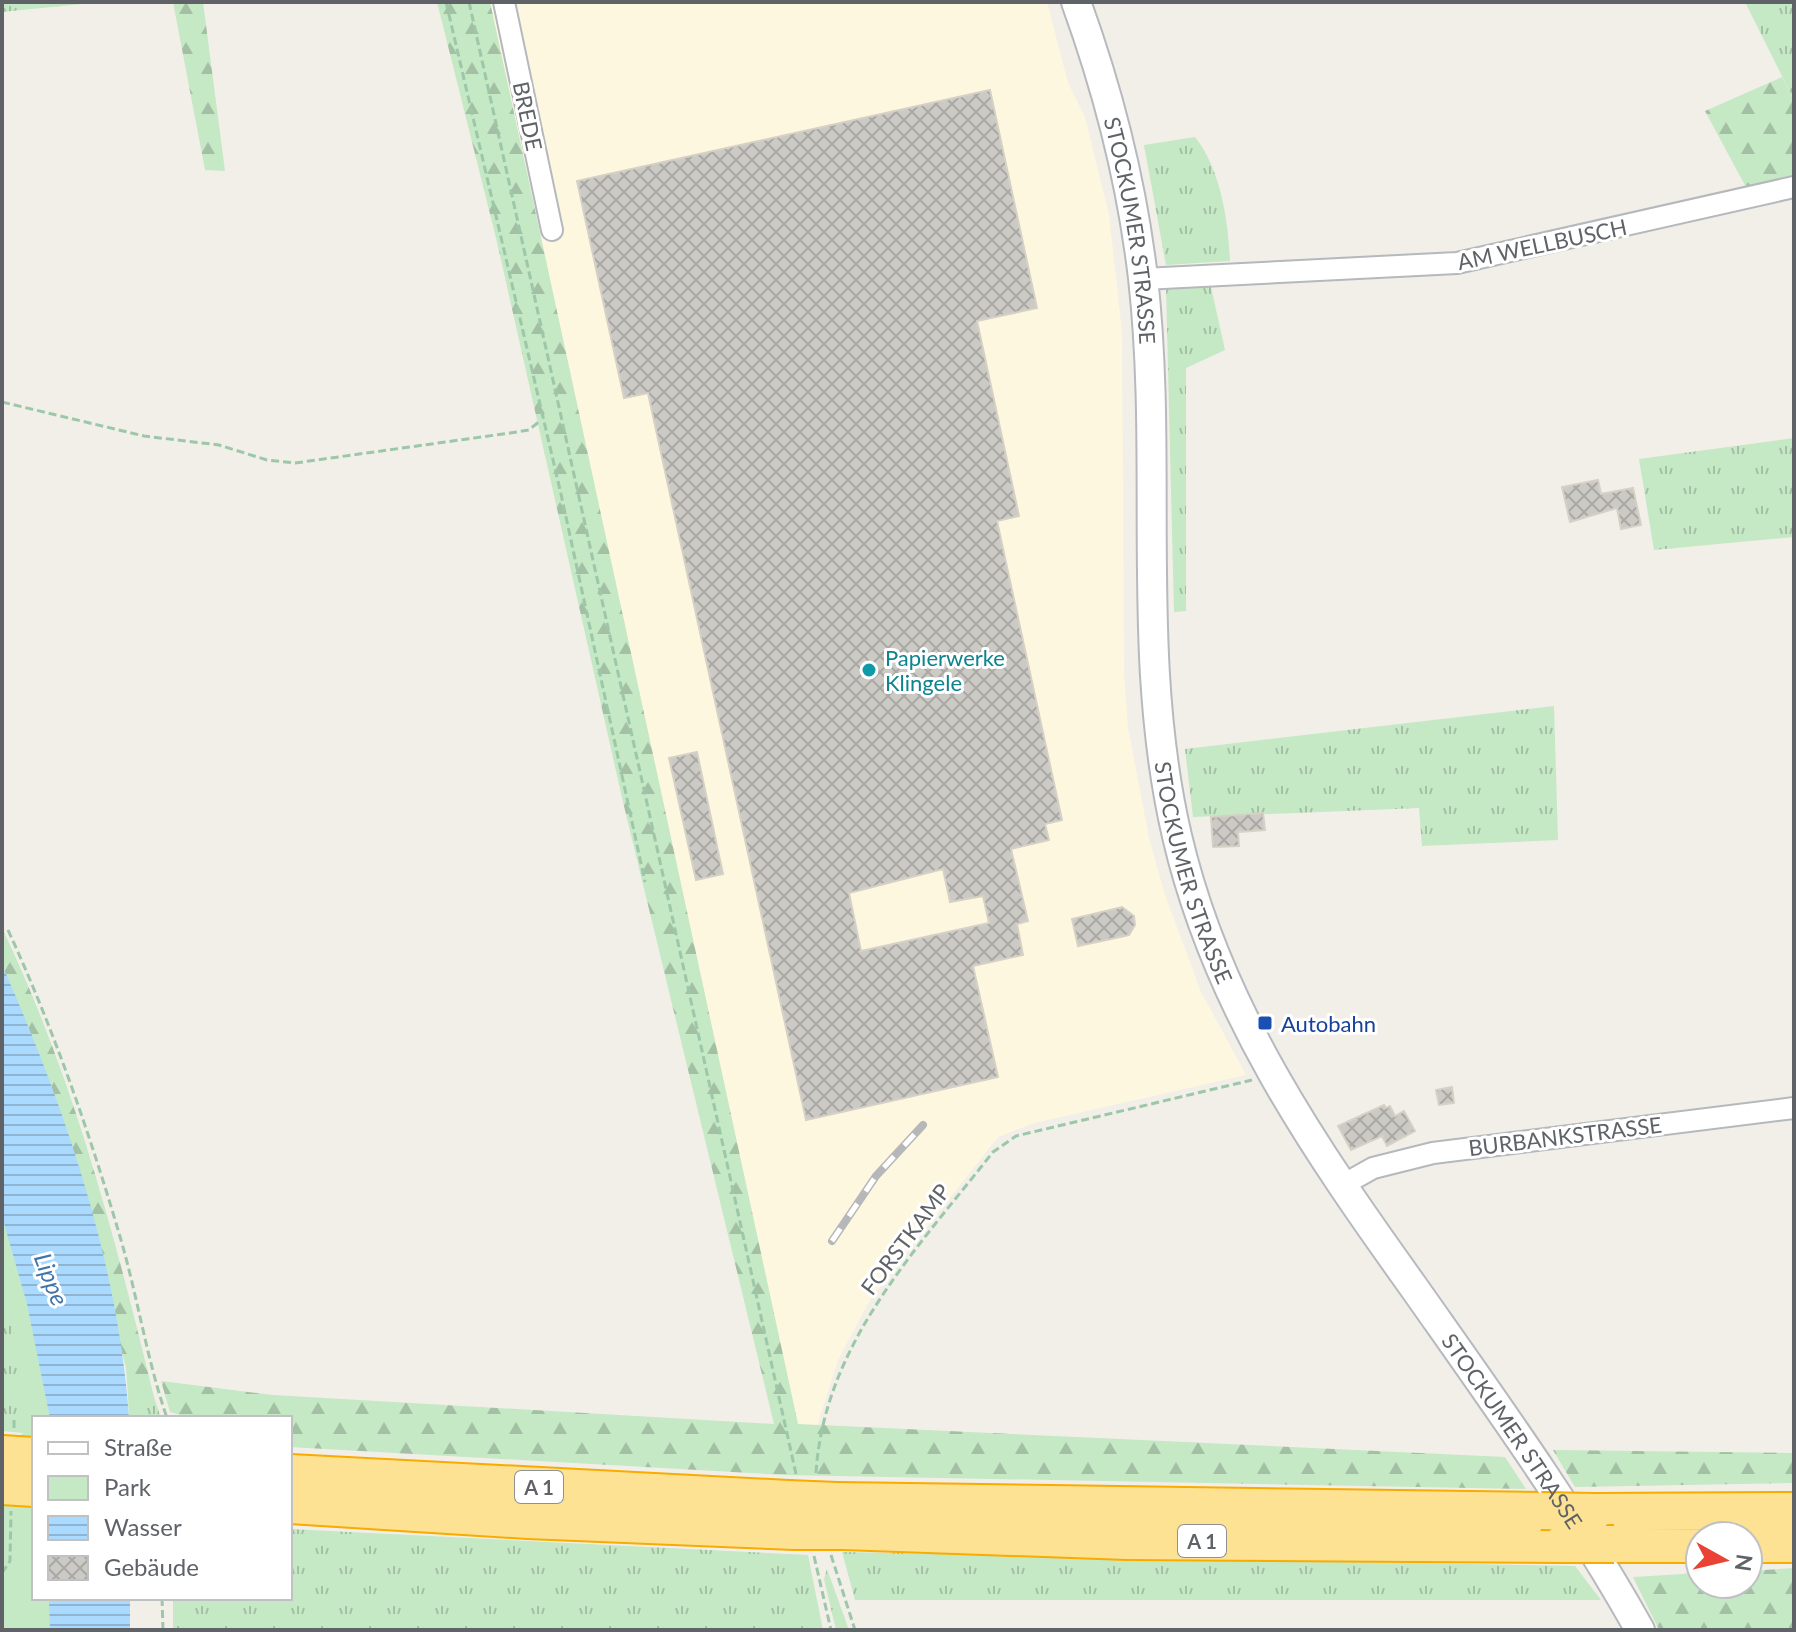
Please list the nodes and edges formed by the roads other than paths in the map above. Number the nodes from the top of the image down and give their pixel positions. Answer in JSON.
{"nodes":[{"id":1,"x":504,"y":2,"type":"edge"},
{"id":2,"x":1076,"y":2,"type":"edge"},
{"id":3,"x":1794,"y":187,"type":"edge"},
{"id":4,"x":552,"y":230,"type":"dead end"},
{"id":5,"x":1143,"y":279,"type":"junction"},
{"id":6,"x":1794,"y":1108,"type":"edge"},
{"id":7,"x":1341,"y":1186,"type":"junction"},
{"id":8,"x":2,"y":1454,"type":"edge"},
{"id":9,"x":32,"y":1456,"type":"edge"},
{"id":10,"x":292,"y":1473,"type":"edge"},
{"id":11,"x":2,"y":1486,"type":"edge"},
{"id":12,"x":32,"y":1488,"type":"edge"},
{"id":13,"x":292,"y":1505,"type":"edge"},
{"id":14,"x":1794,"y":1511,"type":"edge"},
{"id":15,"x":815,"y":1516,"type":"junction"},
{"id":16,"x":1684,"y":1544,"type":"edge"},
{"id":17,"x":1764,"y":1544,"type":"edge"},
{"id":18,"x":1794,"y":1544,"type":"edge"},
{"id":19,"x":1640,"y":1630,"type":"edge"}],
"edges":[{"from":1,"to":4,"type":"street","name":"BREDE"},
{"from":2,"to":5,"type":"main road","name":"STOCKUMER STRASSE"},
{"from":3,"to":5,"type":"street","name":"AM WELLBUSCH"},
{"from":5,"to":7,"type":"main road","name":"STOCKUMER STRASSE"},
{"from":6,"to":7,"type":"street","name":"BURBANKSTRASSE"},
{"from":7,"to":19,"type":"main road","name":"STOCKUMER STRASSE"},
{"from":8,"to":9,"type":"highway","bridge":true},
{"from":10,"to":15,"type":"highway","number":"A 1"},
{"from":11,"to":12,"type":"highway","bridge":true},
{"from":13,"to":15,"type":"highway","number":"A 1"},
{"from":14,"to":15,"type":"highway","number":"A 1","bridge":true},
{"from":15,"to":16,"type":"highway","number":"A 1","bridge":true},
{"from":17,"to":18,"type":"highway"}]}
